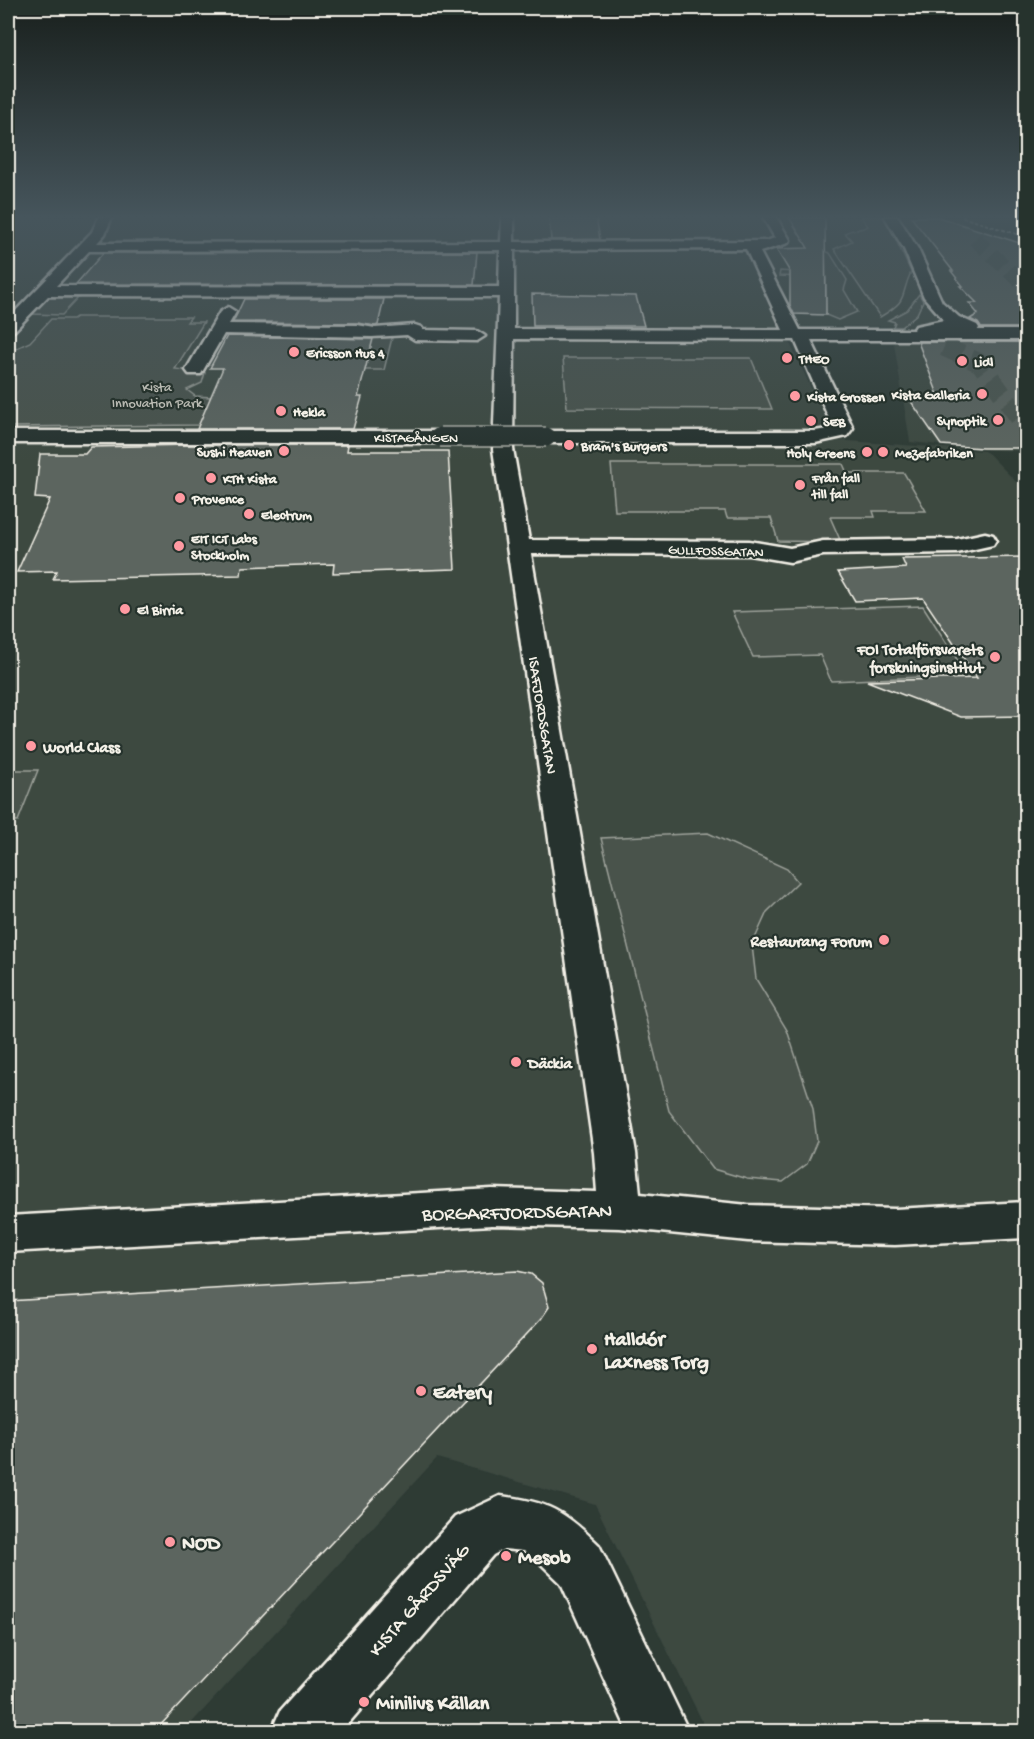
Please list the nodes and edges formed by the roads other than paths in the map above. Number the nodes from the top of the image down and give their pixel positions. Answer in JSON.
{"nodes":[{"id":1,"x":36,"y":298,"type":"edge"},
{"id":2,"x":503,"y":298,"type":"edge"},
{"id":3,"x":778,"y":298,"type":"edge"},
{"id":4,"x":932,"y":298,"type":"edge"},
{"id":5,"x":234,"y":301,"type":"dead end"},
{"id":6,"x":934,"y":304,"type":"junction"},
{"id":7,"x":8,"y":328,"type":"edge"},
{"id":8,"x":219,"y":329,"type":"junction"},
{"id":9,"x":486,"y":332,"type":"junction"},
{"id":10,"x":798,"y":335,"type":"junction"},
{"id":11,"x":1026,"y":335,"type":"edge"},
{"id":12,"x":195,"y":370,"type":"dead end"},
{"id":13,"x":8,"y":437,"type":"edge"},
{"id":14,"x":986,"y":540,"type":"dead end"},
{"id":15,"x":518,"y":547,"type":"junction"},
{"id":16,"x":620,"y":1210,"type":"junction"},
{"id":17,"x":1026,"y":1220,"type":"edge"},
{"id":18,"x":8,"y":1234,"type":"edge"},
{"id":19,"x":301,"y":1731,"type":"edge"},
{"id":20,"x":659,"y":1731,"type":"edge"}],
"edges":[{"from":1,"to":7,"type":"street"},
{"from":2,"to":9,"type":"street","name":"ISAFJORDSGATAN"},
{"from":3,"to":10,"type":"street"},
{"from":4,"to":6,"type":"street"},
{"from":5,"to":8,"type":"street"},
{"from":6,"to":6,"type":"street"},
{"from":8,"to":9,"type":"street"},
{"from":8,"to":12,"type":"street"},
{"from":9,"to":10,"type":"street"},
{"from":9,"to":15,"type":"street","name":"ISAFJORDSGATAN"},
{"from":10,"to":11,"type":"street"},
{"from":10,"to":13,"type":"street","name":"KISTAGÅNGEN","bridge":true},
{"from":14,"to":15,"type":"street","name":"GULLFOSSGATAN"},
{"from":15,"to":16,"type":"street","name":"ISAFJORDSGATAN"},
{"from":16,"to":17,"type":"street","name":"BORGARFJORDSGATAN"},
{"from":16,"to":18,"type":"street","name":"BORGARFJORDSGATAN"},
{"from":19,"to":20,"type":"street","name":"KISTA GÅRDSVÄG"}]}
